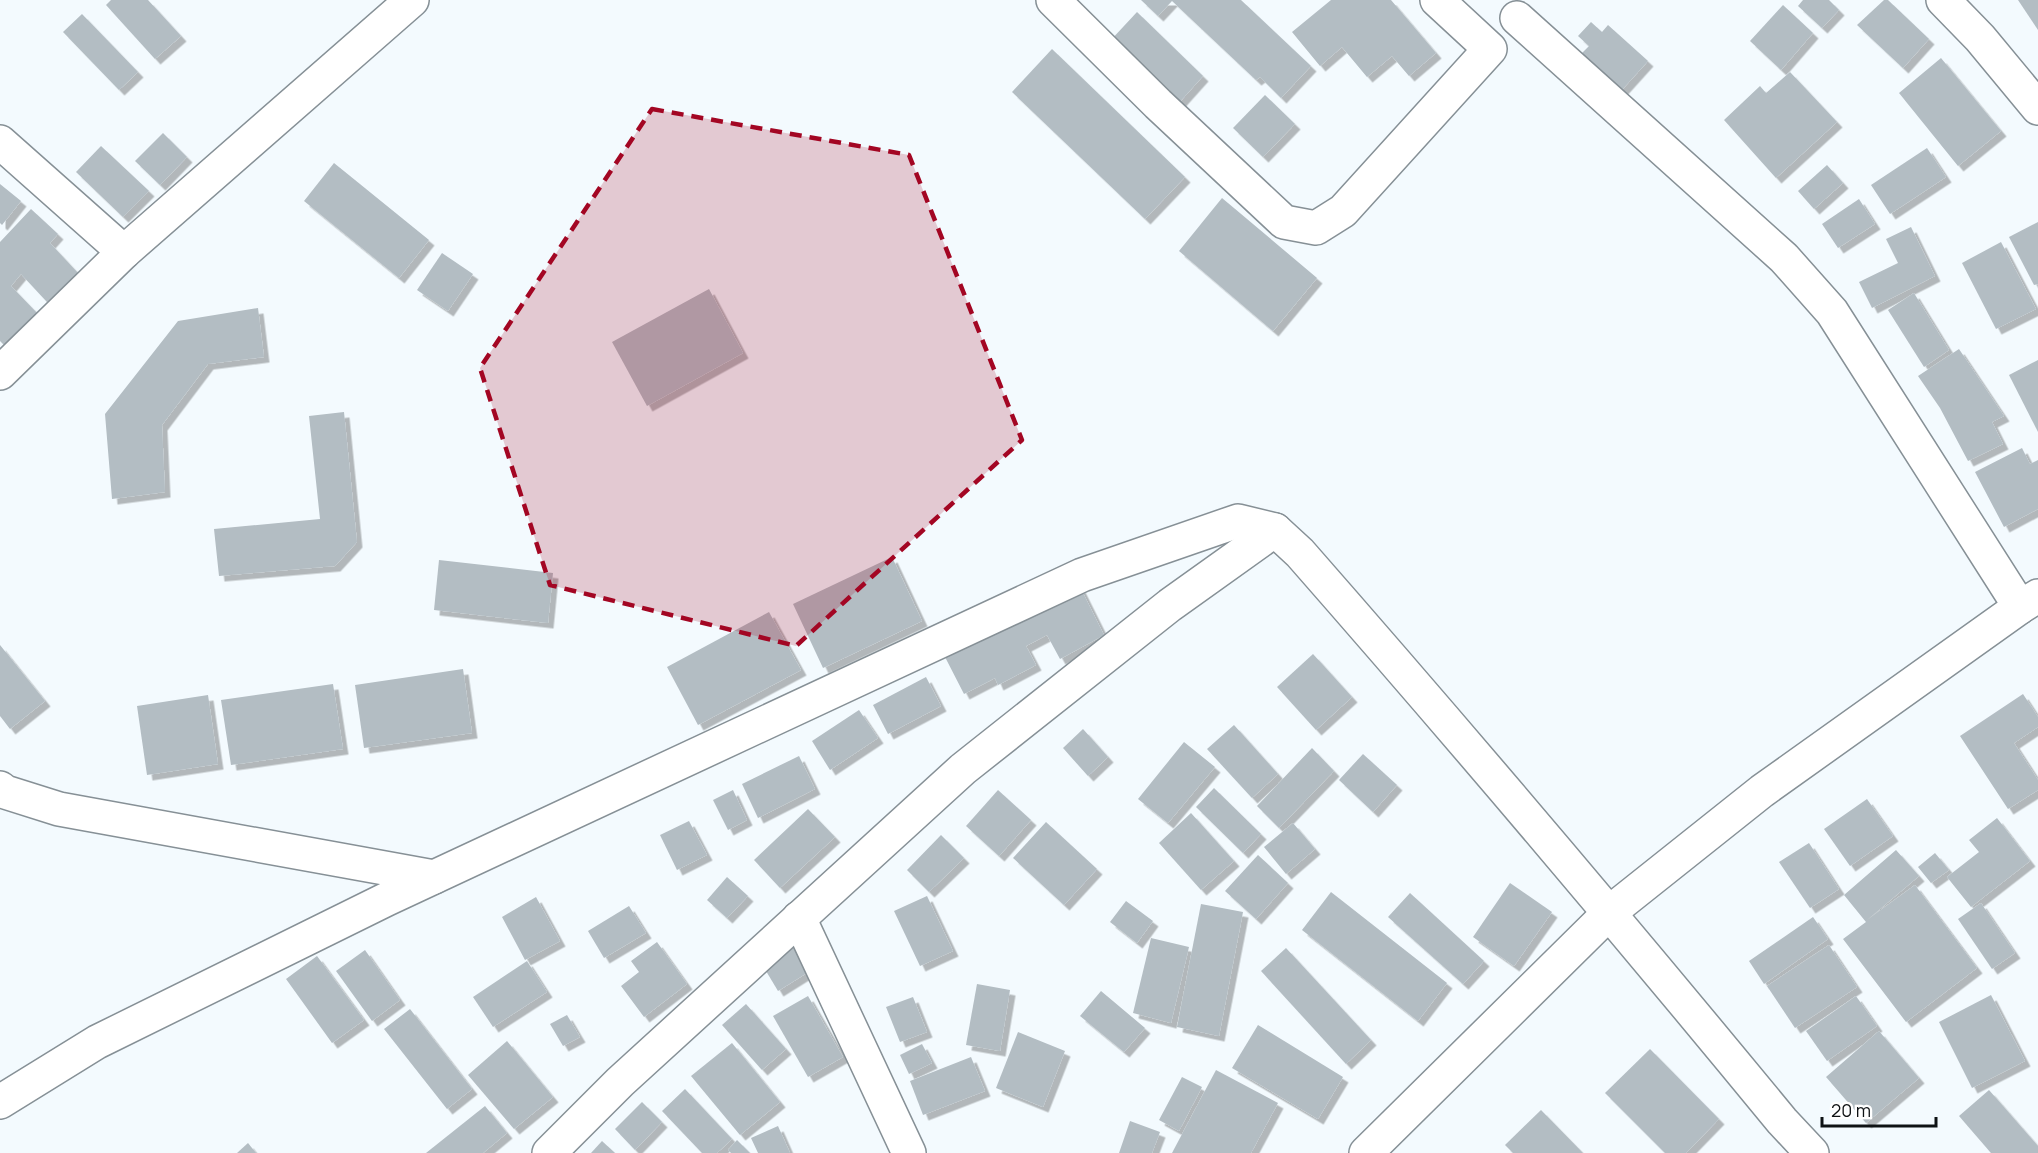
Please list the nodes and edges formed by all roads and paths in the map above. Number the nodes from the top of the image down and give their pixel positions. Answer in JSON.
{"nodes":[{"id":1,"x":1053,"y":0,"type":"edge"},
{"id":2,"x":1437,"y":0,"type":"edge"},
{"id":3,"x":1943,"y":0,"type":"edge"},
{"id":4,"x":403,"y":3,"type":"edge"},
{"id":5,"x":1525,"y":9,"type":"edge"},
{"id":6,"x":1490,"y":49,"type":"junction"},
{"id":7,"x":2038,"y":108,"type":"edge"},
{"id":8,"x":0,"y":142,"type":"edge"},
{"id":9,"x":124,"y":252,"type":"junction"},
{"id":10,"x":0,"y":373,"type":"edge"},
{"id":11,"x":1275,"y":530,"type":"junction"},
{"id":12,"x":2029,"y":601,"type":"edge"},
{"id":13,"x":0,"y":788,"type":"edge"},
{"id":14,"x":434,"y":877,"type":"junction"},
{"id":15,"x":1610,"y":912,"type":"junction"},
{"id":16,"x":799,"y":918,"type":"junction"},
{"id":17,"x":0,"y":1102,"type":"edge"},
{"id":18,"x":549,"y":1153,"type":"edge"},
{"id":19,"x":909,"y":1153,"type":"edge"},
{"id":20,"x":1366,"y":1153,"type":"edge"},
{"id":21,"x":1812,"y":1153,"type":"edge"}],
"edges":[{"from":1,"to":6,"type":"street"},
{"from":2,"to":6,"type":"street"},
{"from":3,"to":7,"type":"street"},
{"from":4,"to":9,"type":"street"},
{"from":5,"to":6,"type":"street"},
{"from":5,"to":12,"type":"street"},
{"from":8,"to":9,"type":"street"},
{"from":9,"to":10,"type":"street"},
{"from":11,"to":14,"type":"street"},
{"from":11,"to":15,"type":"street"},
{"from":11,"to":16,"type":"street"},
{"from":12,"to":15,"type":"street"},
{"from":13,"to":14,"type":"street"},
{"from":14,"to":17,"type":"street"},
{"from":15,"to":20,"type":"street"},
{"from":15,"to":21,"type":"street"},
{"from":16,"to":18,"type":"street"},
{"from":16,"to":19,"type":"street"}]}
